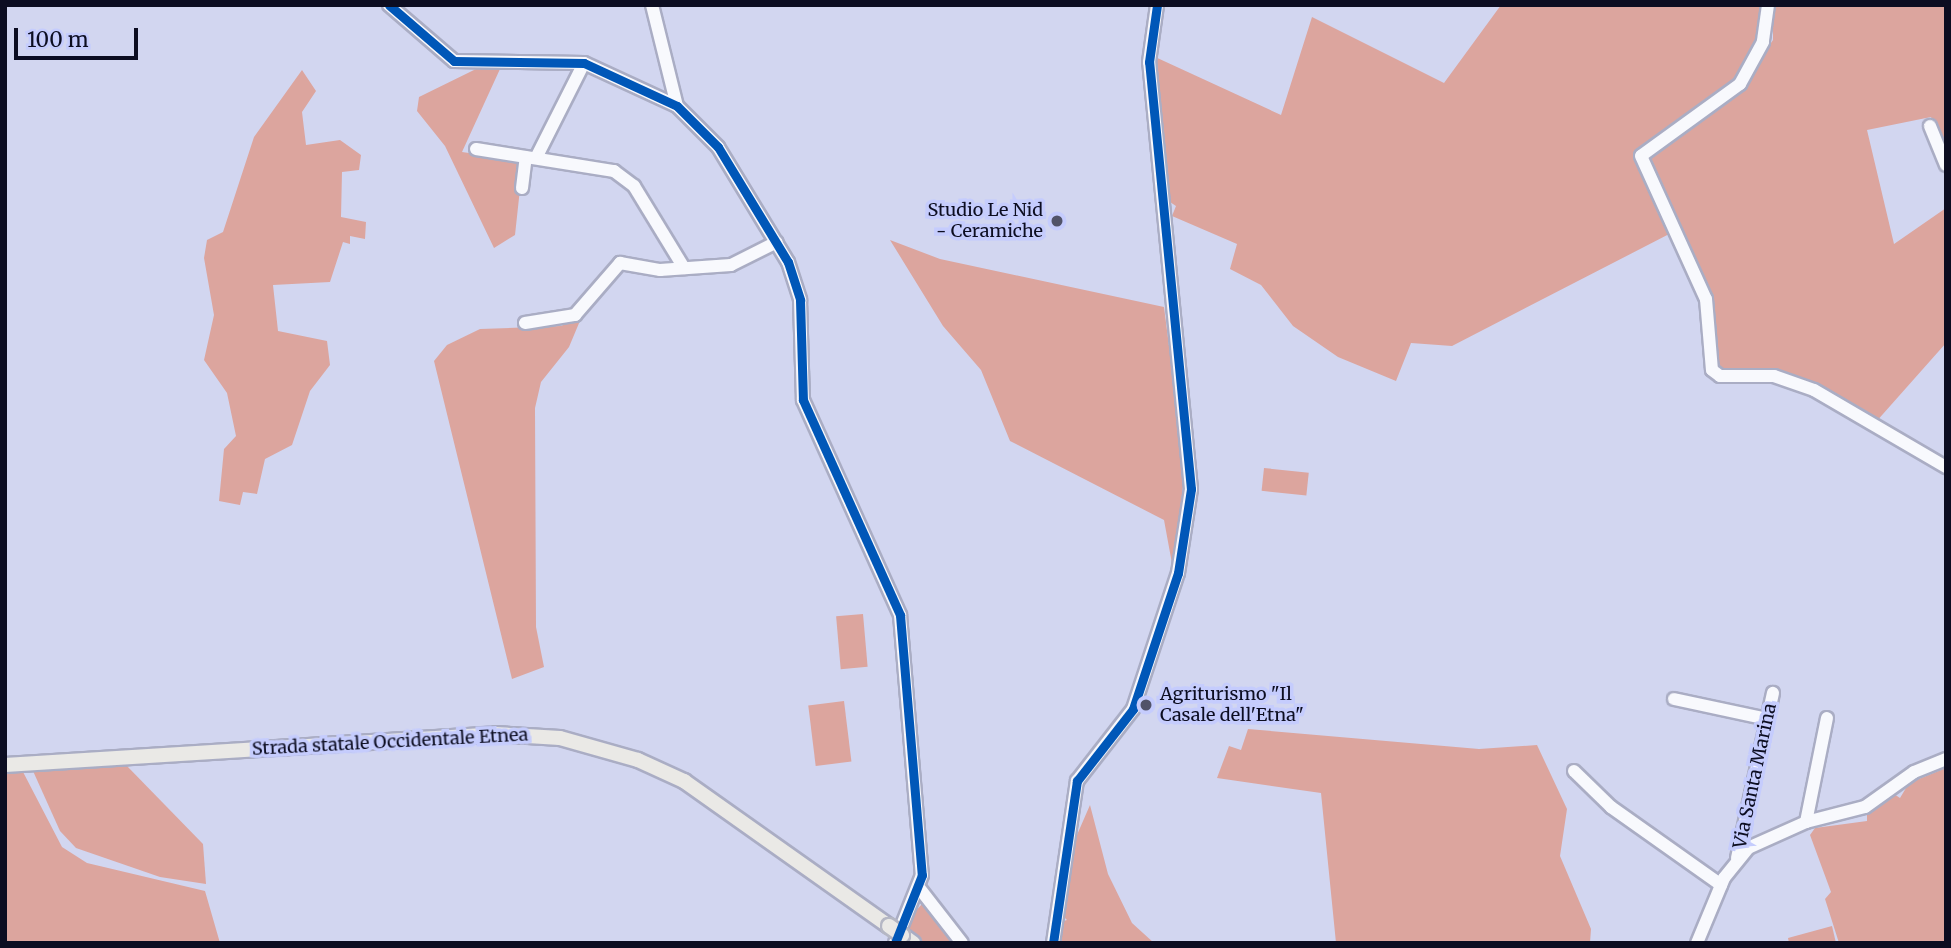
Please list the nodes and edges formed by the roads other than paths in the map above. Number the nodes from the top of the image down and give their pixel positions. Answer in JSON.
{"nodes":[{"id":1,"x":389,"y":5,"type":"edge"},
{"id":2,"x":652,"y":5,"type":"edge"},
{"id":3,"x":1157,"y":5,"type":"edge"},
{"id":4,"x":1769,"y":5,"type":"edge"},
{"id":5,"x":584,"y":63,"type":"junction"},
{"id":6,"x":677,"y":106,"type":"junction"},
{"id":7,"x":1930,"y":127,"type":"dead end"},
{"id":8,"x":476,"y":149,"type":"dead end"},
{"id":9,"x":531,"y":158,"type":"junction"},
{"id":10,"x":1946,"y":165,"type":"edge"},
{"id":11,"x":522,"y":188,"type":"dead end"},
{"id":12,"x":777,"y":242,"type":"junction"},
{"id":13,"x":684,"y":268,"type":"junction"},
{"id":14,"x":525,"y":323,"type":"dead end"},
{"id":15,"x":1946,"y":467,"type":"edge"},
{"id":16,"x":1773,"y":692,"type":"dead end"},
{"id":17,"x":1674,"y":699,"type":"dead end"},
{"id":18,"x":1827,"y":718,"type":"dead end"},
{"id":19,"x":1767,"y":719,"type":"junction"},
{"id":20,"x":1946,"y":759,"type":"edge"},
{"id":21,"x":5,"y":765,"type":"edge"},
{"id":22,"x":1574,"y":771,"type":"dead end"},
{"id":23,"x":1806,"y":822,"type":"junction"},
{"id":24,"x":1737,"y":859,"type":"junction"},
{"id":25,"x":1721,"y":885,"type":"junction"},
{"id":26,"x":920,"y":889,"type":"junction"},
{"id":27,"x":903,"y":940,"type":"edge"},
{"id":28,"x":962,"y":943,"type":"edge"},
{"id":29,"x":1053,"y":943,"type":"edge"},
{"id":30,"x":1697,"y":943,"type":"edge"}],
"edges":[{"from":1,"to":5,"type":"street"},
{"from":2,"to":6,"type":"street"},
{"from":3,"to":29,"type":"street"},
{"from":4,"to":15,"type":"street"},
{"from":5,"to":6,"type":"street"},
{"from":5,"to":9,"type":"street"},
{"from":6,"to":12,"type":"street"},
{"from":7,"to":10,"type":"street"},
{"from":8,"to":9,"type":"street"},
{"from":9,"to":11,"type":"street"},
{"from":9,"to":13,"type":"street"},
{"from":12,"to":13,"type":"street"},
{"from":12,"to":26,"type":"street"},
{"from":13,"to":14,"type":"street"},
{"from":16,"to":19,"type":"street","name":"Via Santa Marina"},
{"from":17,"to":19,"type":"street"},
{"from":18,"to":23,"type":"street"},
{"from":19,"to":24,"type":"street","name":"Via Santa Marina"},
{"from":20,"to":23,"type":"street"},
{"from":21,"to":27,"type":"main road","name":"Strada statale Occidentale Etnea","bridge":true},
{"from":22,"to":25,"type":"street"},
{"from":23,"to":24,"type":"street"},
{"from":24,"to":25,"type":"street"},
{"from":25,"to":30,"type":"street"},
{"from":26,"to":27,"type":"street"},
{"from":26,"to":28,"type":"street"}]}
